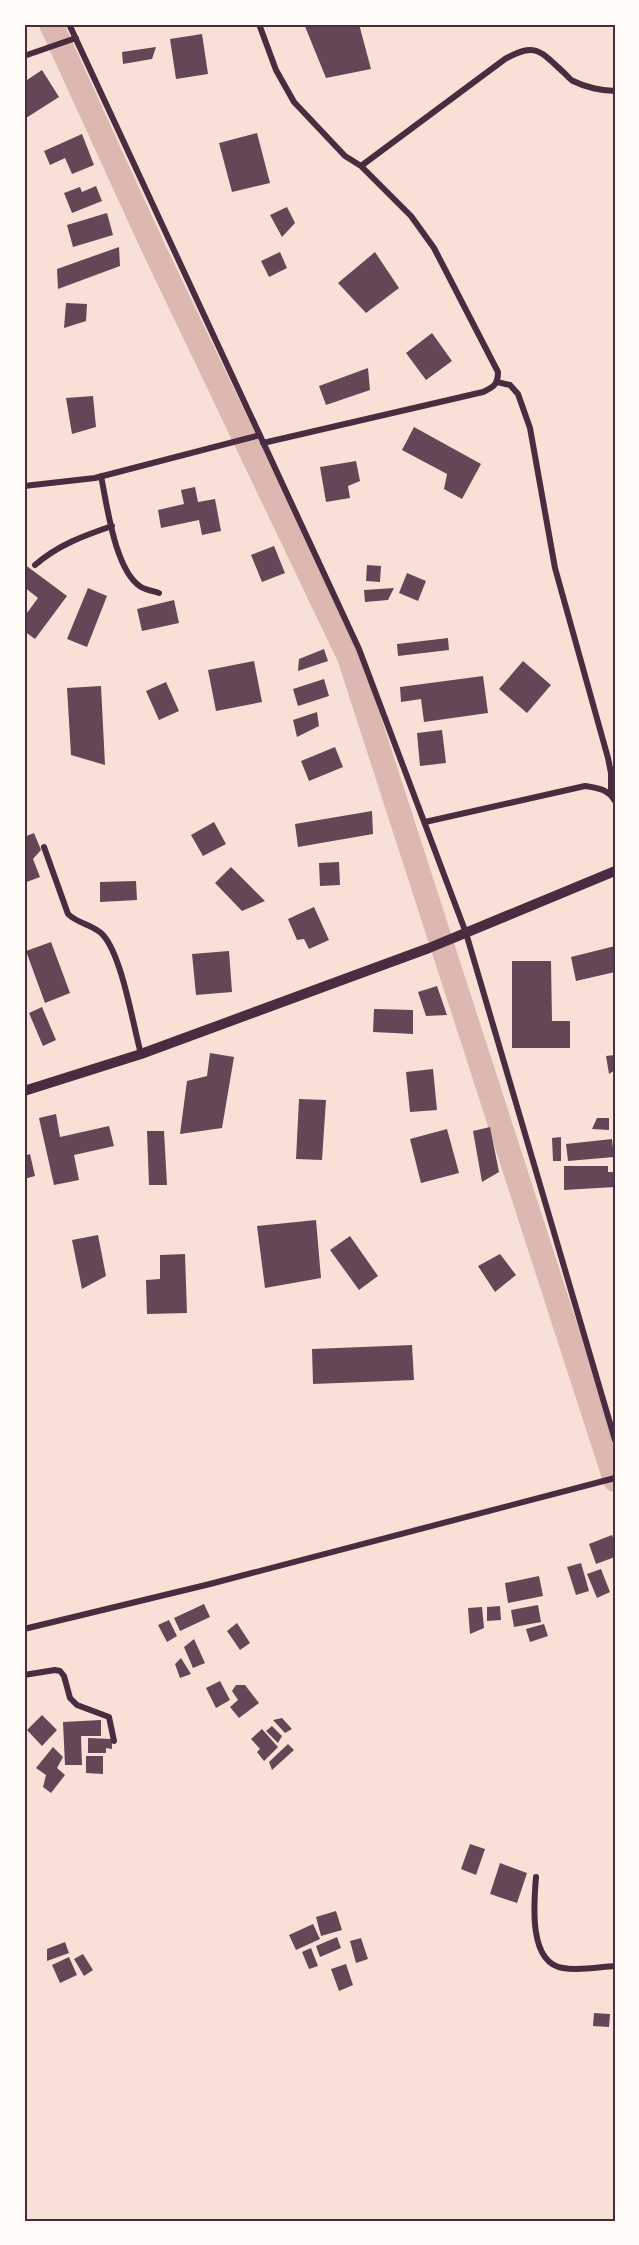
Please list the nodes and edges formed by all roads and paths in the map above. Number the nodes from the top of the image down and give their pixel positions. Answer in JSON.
{"nodes":[{"id":1,"x":69,"y":24,"type":"edge"},
{"id":2,"x":259,"y":24,"type":"edge"},
{"id":3,"x":76,"y":38,"type":"junction"},
{"id":4,"x":24,"y":56,"type":"edge"},
{"id":5,"x":615,"y":91,"type":"edge"},
{"id":6,"x":361,"y":166,"type":"junction"},
{"id":7,"x":497,"y":382,"type":"junction"},
{"id":8,"x":260,"y":435,"type":"junction"},
{"id":9,"x":263,"y":443,"type":"junction"},
{"id":10,"x":100,"y":476,"type":"junction"},
{"id":11,"x":24,"y":486,"type":"edge"},
{"id":12,"x":112,"y":526,"type":"junction"},
{"id":13,"x":35,"y":566,"type":"dead end"},
{"id":14,"x":159,"y":593,"type":"dead end"},
{"id":15,"x":611,"y":795,"type":"junction"},
{"id":16,"x":615,"y":801,"type":"edge"},
{"id":17,"x":425,"y":822,"type":"junction"},
{"id":18,"x":44,"y":848,"type":"dead end"},
{"id":19,"x":615,"y":871,"type":"edge"},
{"id":20,"x":462,"y":934,"type":"junction"},
{"id":21,"x":141,"y":1054,"type":"junction"},
{"id":22,"x":24,"y":1090,"type":"edge"},
{"id":23,"x":615,"y":1440,"type":"edge"},
{"id":24,"x":615,"y":1478,"type":"edge"},
{"id":25,"x":24,"y":1629,"type":"edge"},
{"id":26,"x":24,"y":1675,"type":"edge"},
{"id":27,"x":114,"y":1741,"type":"dead end"},
{"id":28,"x":536,"y":1877,"type":"dead end"},
{"id":29,"x":615,"y":1966,"type":"edge"}],
"edges":[{"from":1,"to":3,"type":"street"},
{"from":2,"to":6,"type":"street"},
{"from":3,"to":4,"type":"street"},
{"from":3,"to":8,"type":"street"},
{"from":5,"to":6,"type":"street"},
{"from":6,"to":7,"type":"street"},
{"from":7,"to":9,"type":"street"},
{"from":7,"to":15,"type":"street"},
{"from":8,"to":9,"type":"street"},
{"from":8,"to":10,"type":"street"},
{"from":9,"to":17,"type":"street"},
{"from":10,"to":11,"type":"street"},
{"from":10,"to":12,"type":"street"},
{"from":12,"to":13,"type":"street"},
{"from":12,"to":14,"type":"street"},
{"from":15,"to":16,"type":"street"},
{"from":15,"to":17,"type":"street"},
{"from":17,"to":20,"type":"street"},
{"from":18,"to":21,"type":"street"},
{"from":19,"to":20,"type":"street"},
{"from":20,"to":21,"type":"street"},
{"from":20,"to":23,"type":"street"},
{"from":21,"to":22,"type":"street"},
{"from":24,"to":25,"type":"street"},
{"from":26,"to":27,"type":"street"},
{"from":28,"to":29,"type":"street"}]}
